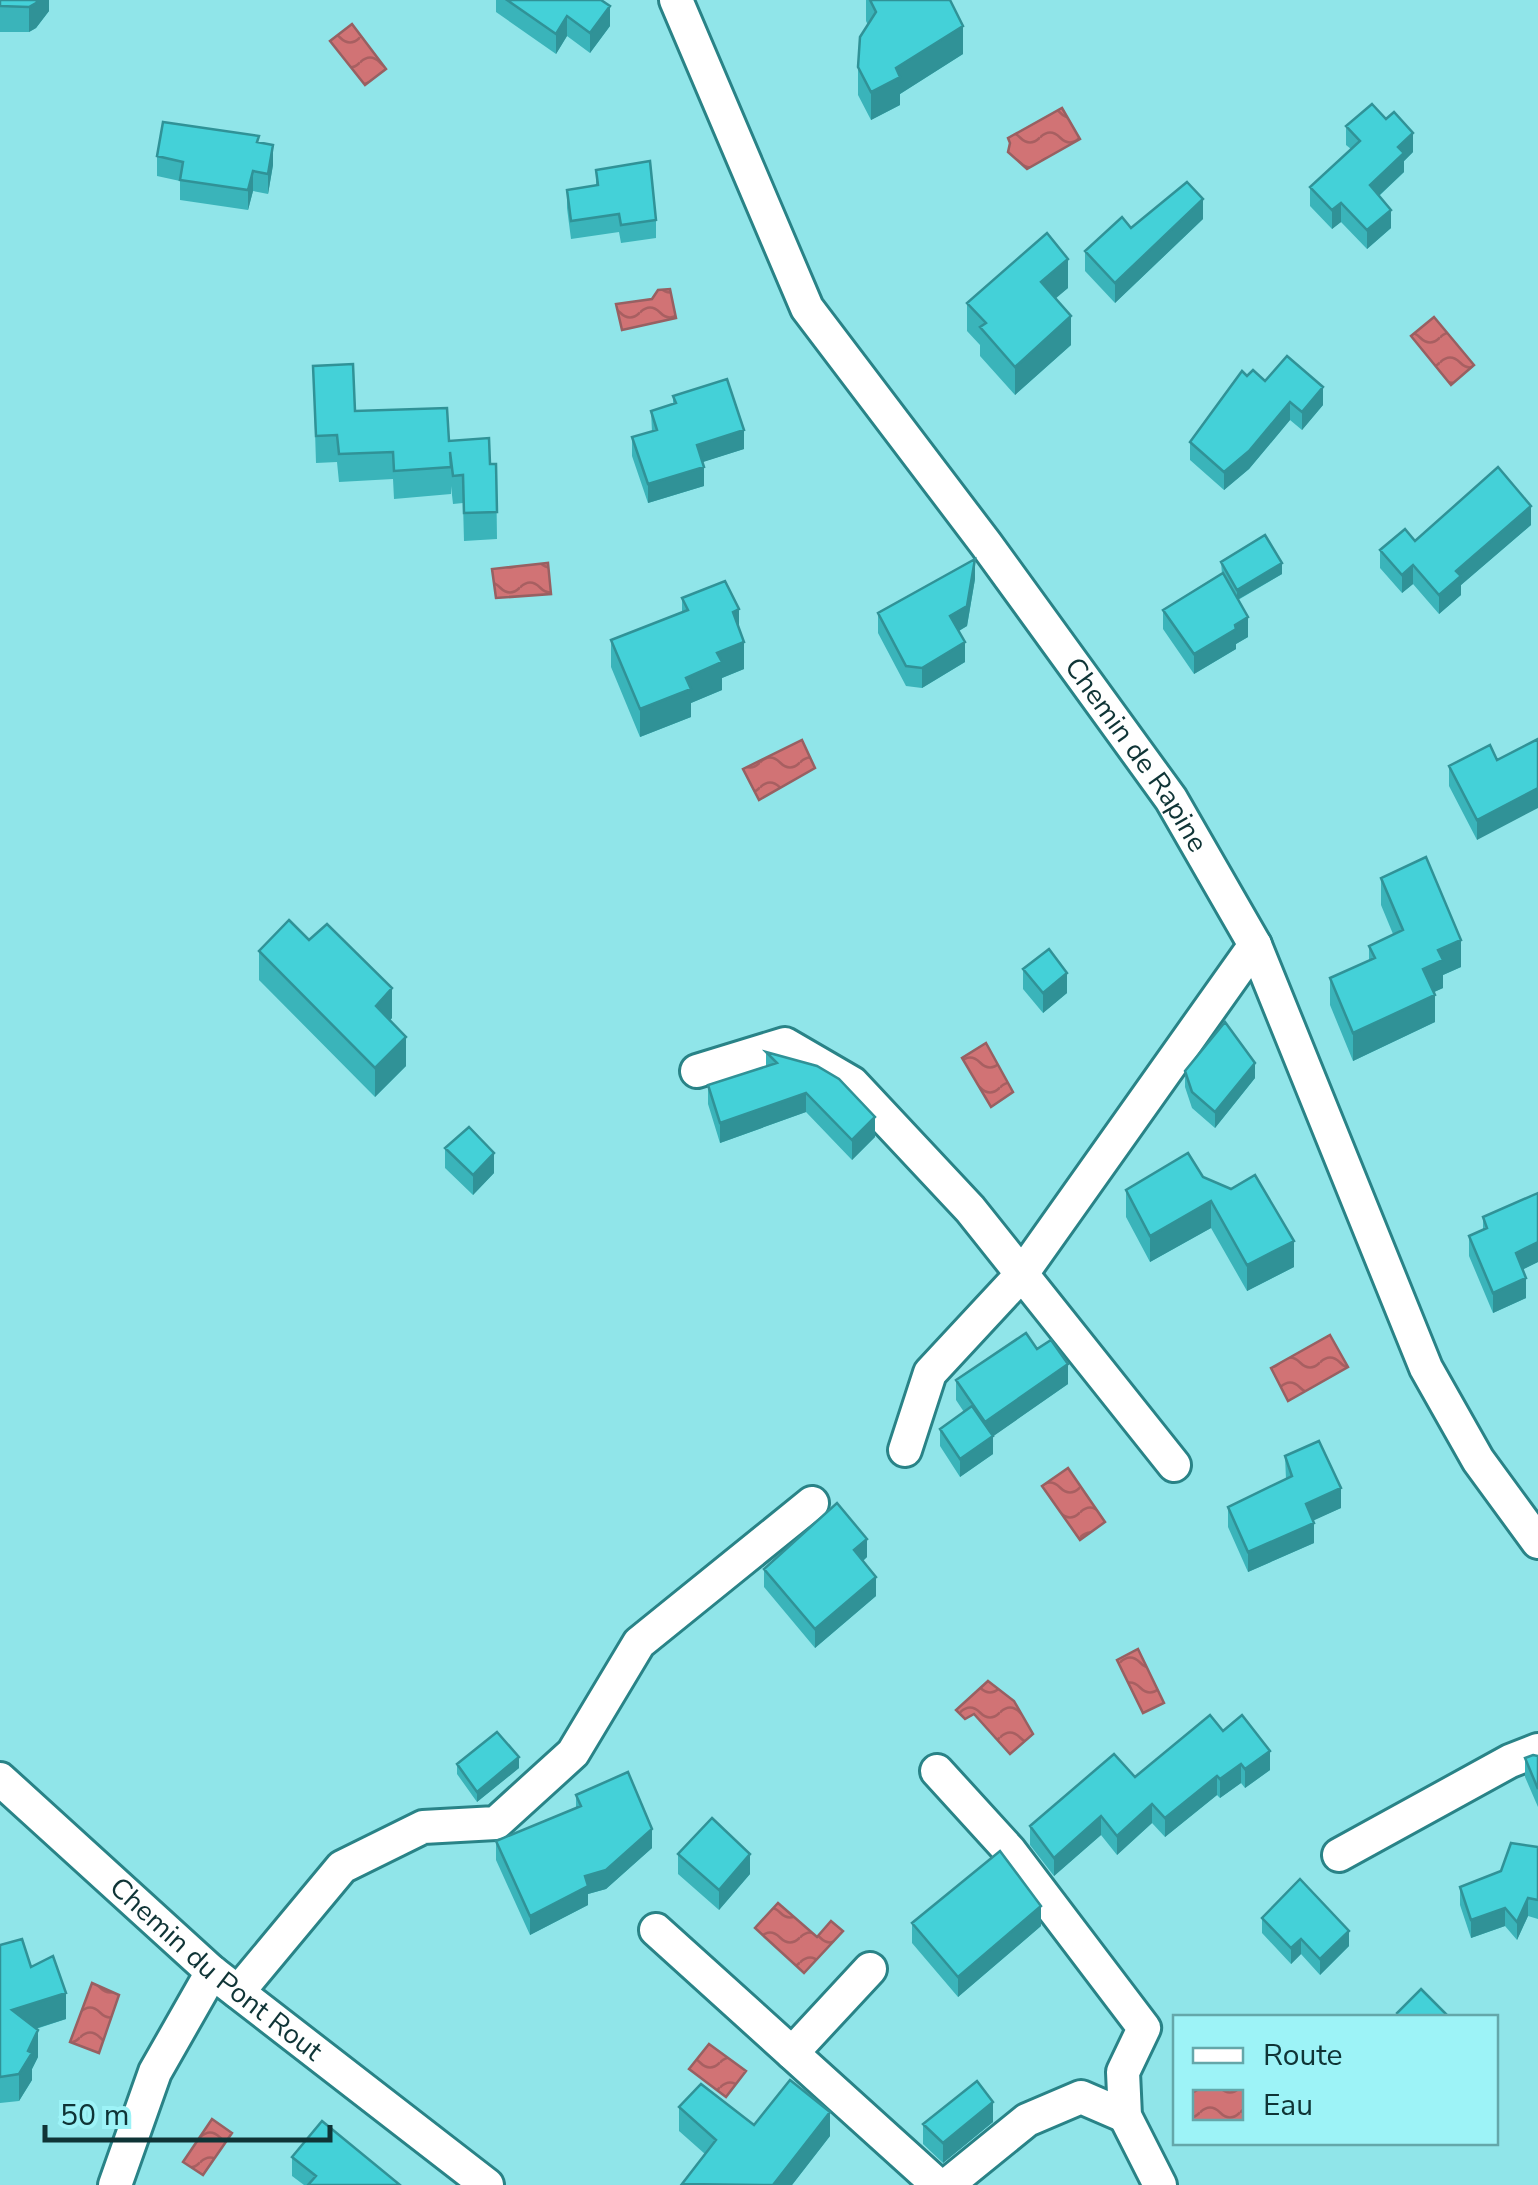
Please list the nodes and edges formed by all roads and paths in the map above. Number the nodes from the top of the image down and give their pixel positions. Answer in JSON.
{"nodes":[{"id":1,"x":676,"y":0,"type":"edge"},
{"id":2,"x":1256,"y":945,"type":"junction"},
{"id":3,"x":697,"y":1072,"type":"dead end"},
{"id":4,"x":1022,"y":1275,"type":"junction"},
{"id":5,"x":905,"y":1450,"type":"dead end"},
{"id":6,"x":1174,"y":1465,"type":"dead end"},
{"id":7,"x":812,"y":1503,"type":"dead end"},
{"id":8,"x":1538,"y":1542,"type":"edge"},
{"id":9,"x":1538,"y":1750,"type":"edge"},
{"id":10,"x":937,"y":1770,"type":"dead end"},
{"id":11,"x":0,"y":1779,"type":"edge"},
{"id":12,"x":1339,"y":1856,"type":"dead end"},
{"id":13,"x":656,"y":1930,"type":"dead end"},
{"id":14,"x":870,"y":1970,"type":"dead end"},
{"id":15,"x":225,"y":1982,"type":"junction"},
{"id":16,"x":792,"y":2053,"type":"junction"},
{"id":17,"x":1125,"y":2116,"type":"junction"},
{"id":18,"x":115,"y":2185,"type":"edge"},
{"id":19,"x":487,"y":2185,"type":"edge"},
{"id":20,"x":938,"y":2185,"type":"edge"},
{"id":21,"x":947,"y":2185,"type":"edge"},
{"id":22,"x":1160,"y":2185,"type":"edge"}],
"edges":[{"from":1,"to":2,"type":"street","name":"Chemin de Rapine"},
{"from":2,"to":4,"type":"street"},
{"from":2,"to":8,"type":"street","name":"Chemin de Rapine"},
{"from":3,"to":4,"type":"street"},
{"from":4,"to":5,"type":"street"},
{"from":4,"to":6,"type":"street"},
{"from":7,"to":15,"type":"street"},
{"from":9,"to":12,"type":"street"},
{"from":10,"to":17,"type":"street"},
{"from":11,"to":15,"type":"street","name":"Chemin du Pont Rout"},
{"from":13,"to":16,"type":"street"},
{"from":14,"to":16,"type":"street"},
{"from":15,"to":18,"type":"street"},
{"from":15,"to":19,"type":"street","name":"Chemin du Pont Rout"},
{"from":16,"to":20,"type":"street"},
{"from":17,"to":21,"type":"street"},
{"from":17,"to":22,"type":"street"}]}
